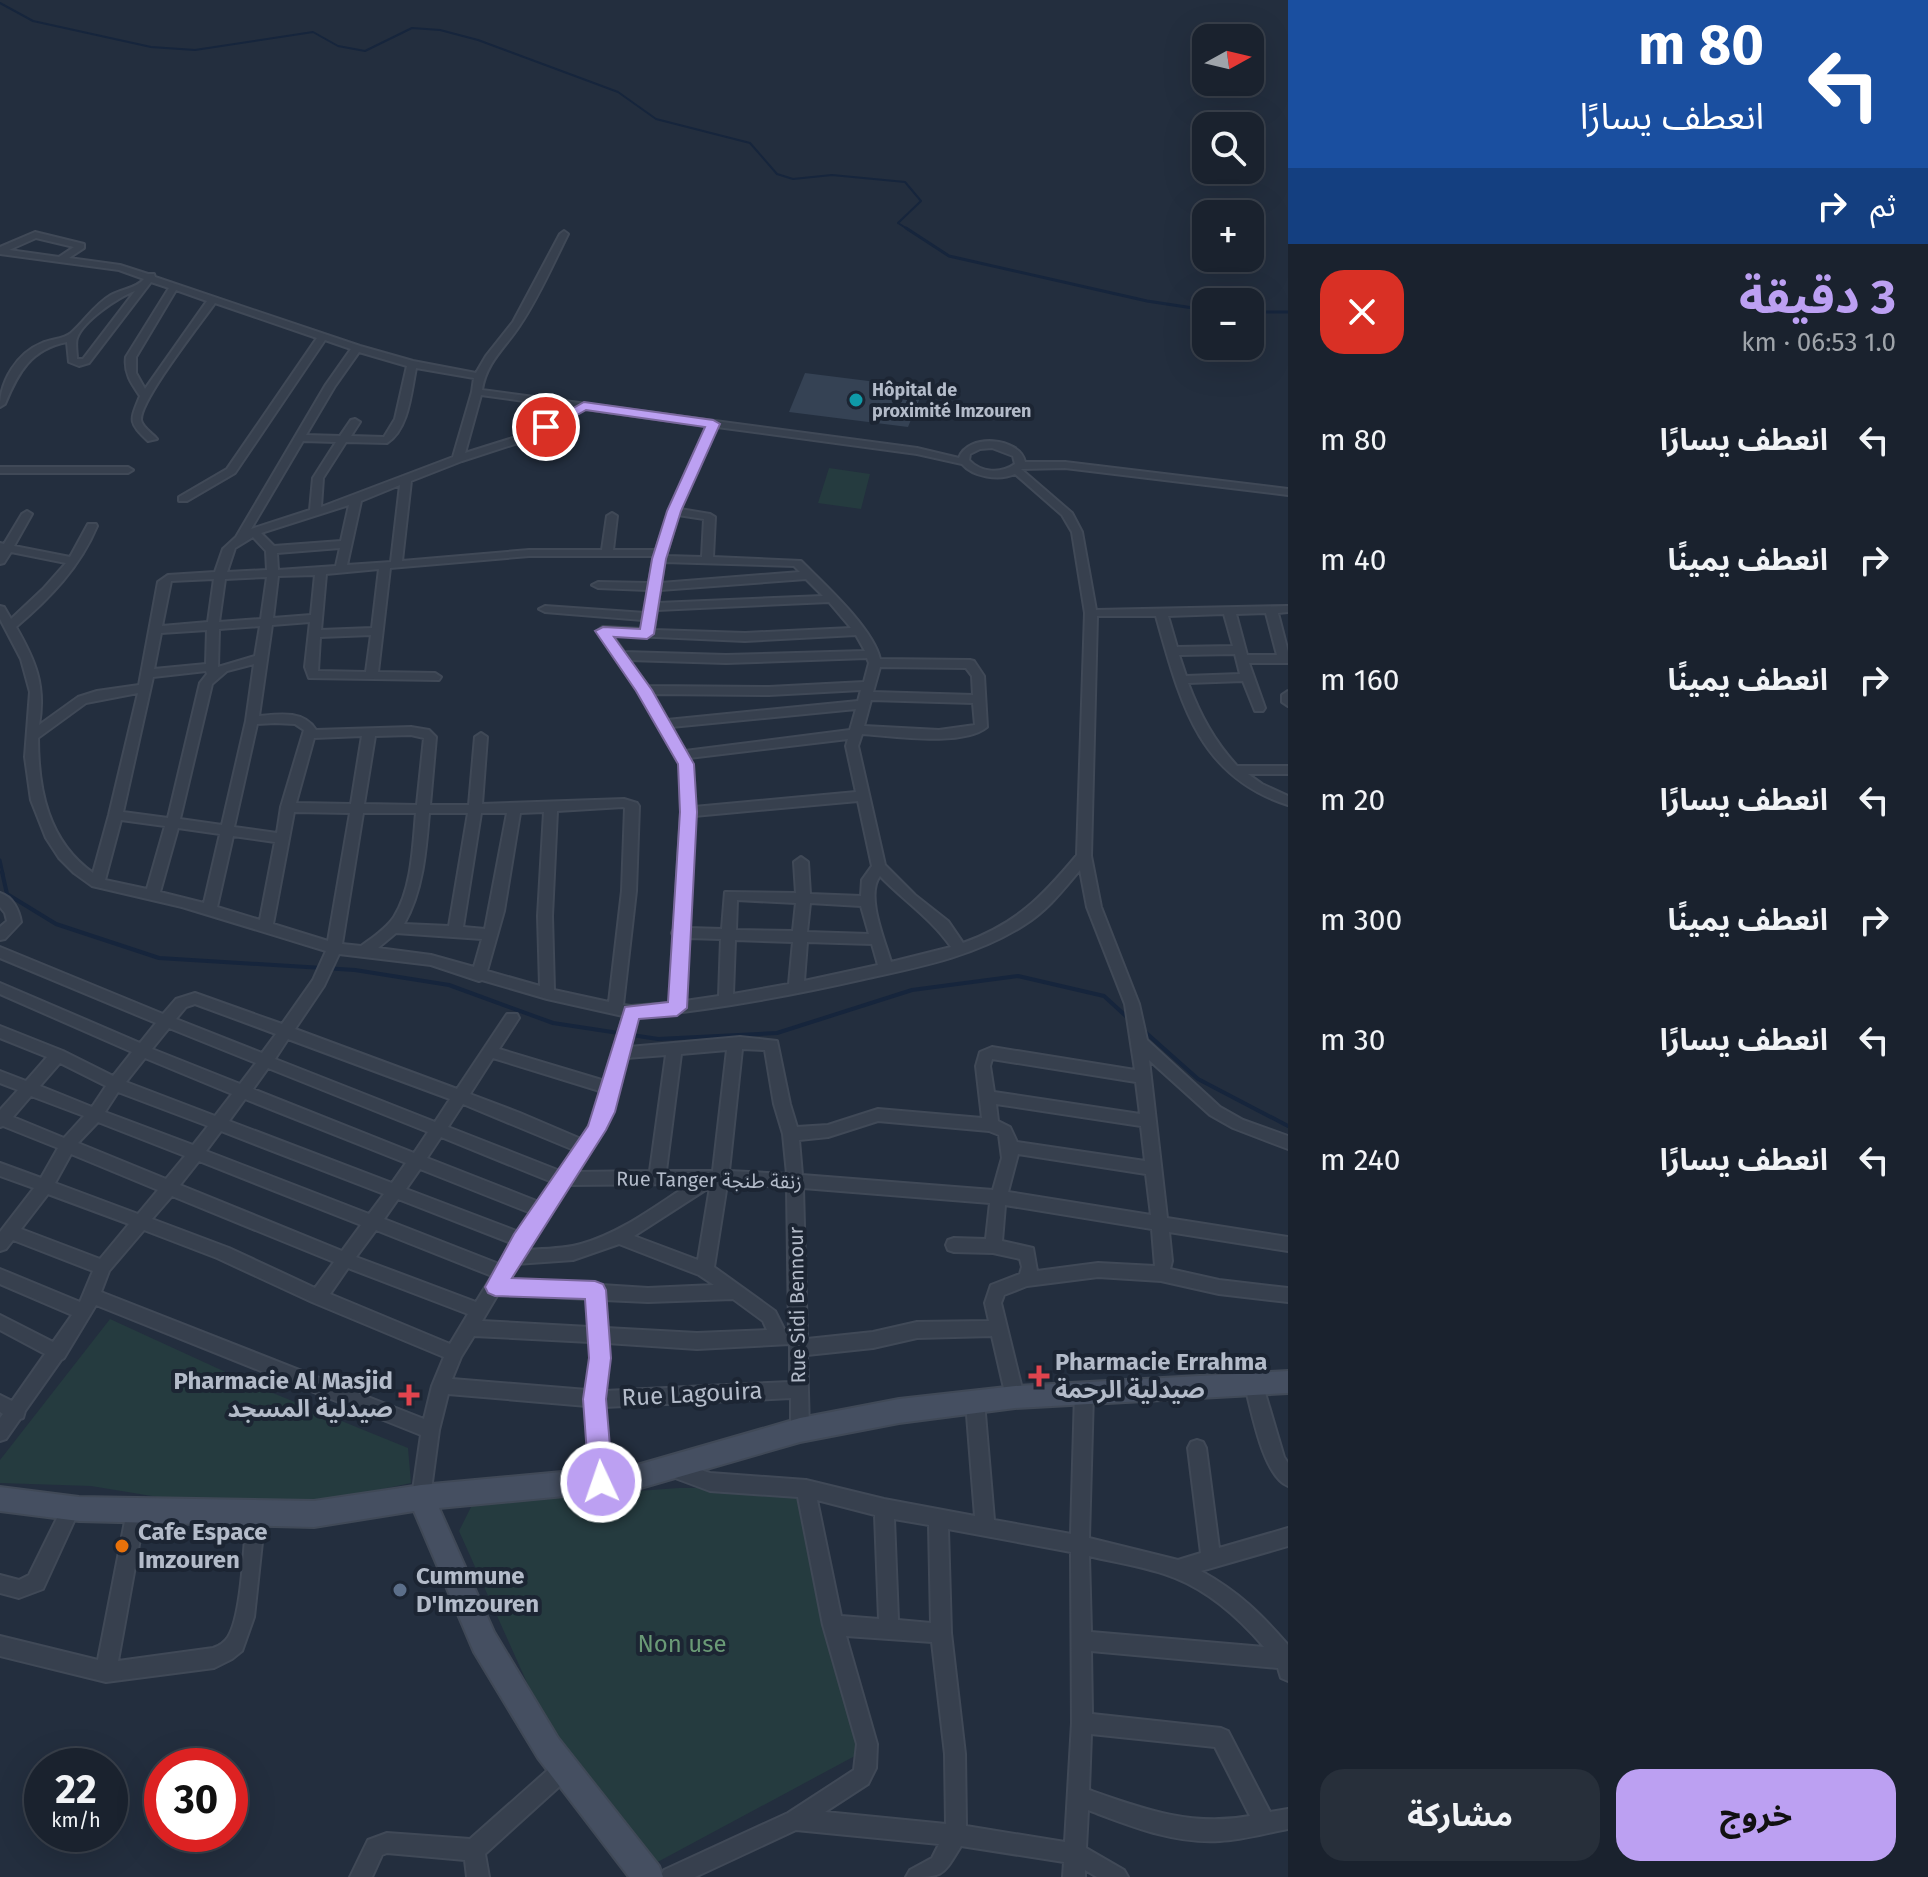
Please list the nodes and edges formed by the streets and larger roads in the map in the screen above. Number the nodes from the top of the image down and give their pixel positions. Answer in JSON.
{"nodes":[{"id":1,"x":564,"y":234,"type":"dead end"},
{"id":2,"x":0,"y":250,"type":"edge"},
{"id":3,"x":61,"y":259,"type":"junction"},
{"id":4,"x":151,"y":276,"type":"junction"},
{"id":5,"x":175,"y":285,"type":"junction"},
{"id":6,"x":142,"y":287,"type":"junction"},
{"id":7,"x":213,"y":299,"type":"junction"},
{"id":8,"x":323,"y":336,"type":"junction"},
{"id":9,"x":72,"y":338,"type":"junction"},
{"id":10,"x":357,"y":348,"type":"junction"},
{"id":11,"x":412,"y":364,"type":"junction"},
{"id":12,"x":479,"y":376,"type":"junction"},
{"id":13,"x":477,"y":392,"type":"junction"},
{"id":14,"x":145,"y":396,"type":"junction"},
{"id":15,"x":0,"y":404,"type":"edge"},
{"id":16,"x":584,"y":406,"type":"junction"},
{"id":17,"x":355,"y":422,"type":"dead end"},
{"id":18,"x":713,"y":424,"type":"junction"},
{"id":19,"x":299,"y":438,"type":"junction"},
{"id":20,"x":152,"y":439,"type":"dead end"},
{"id":21,"x":344,"y":439,"type":"junction"},
{"id":22,"x":970,"y":449,"type":"junction"},
{"id":23,"x":917,"y":451,"type":"junction"},
{"id":24,"x":1013,"y":451,"type":"junction"},
{"id":25,"x":458,"y":459,"type":"junction"},
{"id":26,"x":965,"y":462,"type":"junction"},
{"id":27,"x":1065,"y":465,"type":"junction"},
{"id":28,"x":1018,"y":468,"type":"junction"},
{"id":29,"x":0,"y":470,"type":"edge"},
{"id":30,"x":128,"y":470,"type":"dead end"},
{"id":31,"x":998,"y":475,"type":"junction"},
{"id":32,"x":406,"y":479,"type":"junction"},
{"id":33,"x":1288,"y":492,"type":"edge"},
{"id":34,"x":183,"y":499,"type":"dead end"},
{"id":35,"x":356,"y":499,"type":"junction"},
{"id":36,"x":1053,"y":500,"type":"junction"},
{"id":37,"x":315,"y":511,"type":"junction"},
{"id":38,"x":674,"y":511,"type":"junction"},
{"id":39,"x":27,"y":514,"type":"dead end"},
{"id":40,"x":612,"y":516,"type":"dead end"},
{"id":41,"x":92,"y":526,"type":"dead end"},
{"id":42,"x":254,"y":532,"type":"junction"},
{"id":43,"x":239,"y":540,"type":"junction"},
{"id":44,"x":346,"y":544,"type":"junction"},
{"id":45,"x":4,"y":546,"type":"edge"},
{"id":46,"x":271,"y":550,"type":"junction"},
{"id":47,"x":607,"y":552,"type":"junction"},
{"id":48,"x":660,"y":556,"type":"junction"},
{"id":49,"x":707,"y":560,"type":"junction"},
{"id":50,"x":0,"y":561,"type":"edge"},
{"id":51,"x":72,"y":561,"type":"junction"},
{"id":52,"x":391,"y":564,"type":"junction"},
{"id":53,"x":341,"y":569,"type":"junction"},
{"id":54,"x":321,"y":571,"type":"junction"},
{"id":55,"x":222,"y":574,"type":"junction"},
{"id":56,"x":273,"y":574,"type":"junction"},
{"id":57,"x":809,"y":575,"type":"junction"},
{"id":58,"x":598,"y":585,"type":"dead end"},
{"id":59,"x":656,"y":587,"type":"junction"},
{"id":60,"x":830,"y":599,"type":"junction"},
{"id":61,"x":545,"y":609,"type":"dead end"},
{"id":62,"x":1271,"y":609,"type":"junction"},
{"id":63,"x":1288,"y":609,"type":"edge"},
{"id":64,"x":1229,"y":611,"type":"junction"},
{"id":65,"x":652,"y":612,"type":"junction"},
{"id":66,"x":1091,"y":613,"type":"junction"},
{"id":67,"x":1161,"y":613,"type":"junction"},
{"id":68,"x":4,"y":615,"type":"edge"},
{"id":69,"x":316,"y":618,"type":"junction"},
{"id":70,"x":265,"y":623,"type":"junction"},
{"id":71,"x":213,"y":626,"type":"junction"},
{"id":72,"x":154,"y":630,"type":"junction"},
{"id":73,"x":377,"y":631,"type":"junction"},
{"id":74,"x":858,"y":631,"type":"junction"},
{"id":75,"x":314,"y":634,"type":"junction"},
{"id":76,"x":647,"y":634,"type":"junction"},
{"id":77,"x":1173,"y":651,"type":"junction"},
{"id":78,"x":1241,"y":655,"type":"junction"},
{"id":79,"x":620,"y":656,"type":"junction"},
{"id":80,"x":260,"y":659,"type":"junction"},
{"id":81,"x":874,"y":659,"type":"junction"},
{"id":82,"x":1286,"y":659,"type":"edge"},
{"id":83,"x":212,"y":670,"type":"junction"},
{"id":84,"x":372,"y":676,"type":"junction"},
{"id":85,"x":435,"y":677,"type":"dead end"},
{"id":86,"x":1247,"y":677,"type":"junction"},
{"id":87,"x":1182,"y":680,"type":"junction"},
{"id":88,"x":146,"y":681,"type":"junction"},
{"id":89,"x":644,"y":690,"type":"junction"},
{"id":90,"x":866,"y":695,"type":"junction"},
{"id":91,"x":1288,"y":695,"type":"edge"},
{"id":92,"x":979,"y":699,"type":"junction"},
{"id":93,"x":1288,"y":702,"type":"edge"},
{"id":94,"x":1259,"y":708,"type":"dead end"},
{"id":95,"x":252,"y":721,"type":"junction"},
{"id":96,"x":664,"y":724,"type":"junction"},
{"id":97,"x":854,"y":732,"type":"junction"},
{"id":98,"x":369,"y":733,"type":"junction"},
{"id":99,"x":309,"y":734,"type":"junction"},
{"id":100,"x":32,"y":736,"type":"junction"},
{"id":101,"x":481,"y":737,"type":"dead end"},
{"id":102,"x":682,"y":755,"type":"junction"},
{"id":103,"x":1231,"y":770,"type":"junction"},
{"id":104,"x":1288,"y":770,"type":"edge"},
{"id":105,"x":863,"y":796,"type":"junction"},
{"id":106,"x":1288,"y":801,"type":"edge"},
{"id":107,"x":288,"y":807,"type":"junction"},
{"id":108,"x":356,"y":808,"type":"junction"},
{"id":109,"x":514,"y":808,"type":"junction"},
{"id":110,"x":475,"y":809,"type":"junction"},
{"id":111,"x":551,"y":809,"type":"junction"},
{"id":112,"x":421,"y":810,"type":"junction"},
{"id":113,"x":688,"y":812,"type":"junction"},
{"id":114,"x":116,"y":815,"type":"junction"},
{"id":115,"x":173,"y":823,"type":"junction"},
{"id":116,"x":227,"y":831,"type":"junction"},
{"id":117,"x":282,"y":838,"type":"junction"},
{"id":118,"x":1084,"y":856,"type":"junction"},
{"id":119,"x":801,"y":862,"type":"dead end"},
{"id":120,"x":879,"y":867,"type":"junction"},
{"id":121,"x":97,"y":883,"type":"junction"},
{"id":122,"x":152,"y":896,"type":"junction"},
{"id":123,"x":0,"y":898,"type":"edge"},
{"id":124,"x":803,"y":899,"type":"junction"},
{"id":125,"x":867,"y":901,"type":"junction"},
{"id":126,"x":209,"y":910,"type":"junction"},
{"id":127,"x":266,"y":927,"type":"junction"},
{"id":128,"x":392,"y":928,"type":"junction"},
{"id":129,"x":455,"y":932,"type":"junction"},
{"id":130,"x":679,"y":933,"type":"junction"},
{"id":131,"x":491,"y":934,"type":"junction"},
{"id":132,"x":729,"y":934,"type":"junction"},
{"id":133,"x":0,"y":935,"type":"edge"},
{"id":134,"x":798,"y":936,"type":"junction"},
{"id":135,"x":876,"y":939,"type":"junction"},
{"id":136,"x":960,"y":950,"type":"junction"},
{"id":137,"x":0,"y":952,"type":"edge"},
{"id":138,"x":362,"y":953,"type":"junction"},
{"id":139,"x":331,"y":955,"type":"junction"},
{"id":140,"x":886,"y":969,"type":"junction"},
{"id":141,"x":479,"y":976,"type":"junction"},
{"id":142,"x":0,"y":988,"type":"edge"},
{"id":143,"x":796,"y":988,"type":"junction"},
{"id":144,"x":547,"y":994,"type":"junction"},
{"id":145,"x":726,"y":1001,"type":"junction"},
{"id":146,"x":677,"y":1008,"type":"junction"},
{"id":147,"x":615,"y":1009,"type":"junction"},
{"id":148,"x":630,"y":1016,"type":"junction"},
{"id":149,"x":512,"y":1018,"type":"dead end"},
{"id":150,"x":165,"y":1021,"type":"junction"},
{"id":151,"x":286,"y":1031,"type":"junction"},
{"id":152,"x":0,"y":1032,"type":"edge"},
{"id":153,"x":1139,"y":1040,"type":"junction"},
{"id":154,"x":735,"y":1044,"type":"junction"},
{"id":155,"x":674,"y":1048,"type":"junction"},
{"id":156,"x":623,"y":1049,"type":"junction"},
{"id":157,"x":143,"y":1050,"type":"junction"},
{"id":158,"x":491,"y":1052,"type":"junction"},
{"id":159,"x":58,"y":1055,"type":"junction"},
{"id":160,"x":265,"y":1061,"type":"junction"},
{"id":161,"x":0,"y":1077,"type":"edge"},
{"id":162,"x":1143,"y":1077,"type":"junction"},
{"id":163,"x":115,"y":1084,"type":"junction"},
{"id":164,"x":29,"y":1089,"type":"junction"},
{"id":165,"x":611,"y":1089,"type":"junction"},
{"id":166,"x":242,"y":1090,"type":"junction"},
{"id":167,"x":460,"y":1097,"type":"junction"},
{"id":168,"x":987,"y":1097,"type":"junction"},
{"id":169,"x":95,"y":1115,"type":"junction"},
{"id":170,"x":1,"y":1119,"type":"edge"},
{"id":171,"x":218,"y":1121,"type":"junction"},
{"id":172,"x":1147,"y":1121,"type":"junction"},
{"id":173,"x":991,"y":1125,"type":"junction"},
{"id":174,"x":439,"y":1129,"type":"junction"},
{"id":175,"x":791,"y":1134,"type":"junction"},
{"id":176,"x":1288,"y":1143,"type":"edge"},
{"id":177,"x":68,"y":1144,"type":"junction"},
{"id":178,"x":583,"y":1147,"type":"junction"},
{"id":179,"x":1010,"y":1147,"type":"junction"},
{"id":180,"x":195,"y":1154,"type":"junction"},
{"id":181,"x":417,"y":1161,"type":"junction"},
{"id":182,"x":1151,"y":1168,"type":"junction"},
{"id":183,"x":0,"y":1169,"type":"edge"},
{"id":184,"x":657,"y":1178,"type":"junction"},
{"id":185,"x":717,"y":1178,"type":"junction"},
{"id":186,"x":562,"y":1179,"type":"junction"},
{"id":187,"x":795,"y":1181,"type":"junction"},
{"id":188,"x":44,"y":1187,"type":"junction"},
{"id":189,"x":169,"y":1188,"type":"junction"},
{"id":190,"x":396,"y":1189,"type":"junction"},
{"id":191,"x":998,"y":1197,"type":"junction"},
{"id":192,"x":544,"y":1211,"type":"junction"},
{"id":193,"x":1160,"y":1221,"type":"junction"},
{"id":194,"x":141,"y":1222,"type":"junction"},
{"id":195,"x":373,"y":1222,"type":"junction"},
{"id":196,"x":617,"y":1236,"type":"junction"},
{"id":197,"x":5,"y":1238,"type":"edge"},
{"id":198,"x":522,"y":1240,"type":"junction"},
{"id":199,"x":1288,"y":1244,"type":"edge"},
{"id":200,"x":954,"y":1245,"type":"dead end"},
{"id":201,"x":993,"y":1246,"type":"junction"},
{"id":202,"x":513,"y":1257,"type":"junction"},
{"id":203,"x":344,"y":1258,"type":"junction"},
{"id":204,"x":103,"y":1267,"type":"junction"},
{"id":205,"x":705,"y":1270,"type":"junction"},
{"id":206,"x":1161,"y":1274,"type":"junction"},
{"id":207,"x":0,"y":1276,"type":"edge"},
{"id":208,"x":1027,"y":1279,"type":"junction"},
{"id":209,"x":499,"y":1280,"type":"junction"},
{"id":210,"x":595,"y":1290,"type":"junction"},
{"id":211,"x":733,"y":1292,"type":"junction"},
{"id":212,"x":1288,"y":1295,"type":"edge"},
{"id":213,"x":318,"y":1297,"type":"junction"},
{"id":214,"x":89,"y":1304,"type":"junction"},
{"id":215,"x":480,"y":1311,"type":"junction"},
{"id":216,"x":0,"y":1322,"type":"edge"},
{"id":217,"x":470,"y":1328,"type":"junction"},
{"id":218,"x":999,"y":1328,"type":"junction"},
{"id":219,"x":598,"y":1333,"type":"junction"},
{"id":220,"x":776,"y":1337,"type":"junction"},
{"id":221,"x":798,"y":1342,"type":"junction"},
{"id":222,"x":58,"y":1353,"type":"junction"},
{"id":223,"x":454,"y":1353,"type":"junction"},
{"id":224,"x":1288,"y":1382,"type":"edge"},
{"id":225,"x":441,"y":1386,"type":"junction"},
{"id":226,"x":1254,"y":1386,"type":"junction"},
{"id":227,"x":799,"y":1390,"type":"junction"},
{"id":228,"x":1084,"y":1393,"type":"junction"},
{"id":229,"x":1015,"y":1397,"type":"junction"},
{"id":230,"x":595,"y":1399,"type":"junction"},
{"id":231,"x":975,"y":1402,"type":"junction"},
{"id":232,"x":8,"y":1408,"type":"edge"},
{"id":233,"x":430,"y":1430,"type":"junction"},
{"id":234,"x":800,"y":1430,"type":"junction"},
{"id":235,"x":0,"y":1433,"type":"edge"},
{"id":236,"x":1197,"y":1448,"type":"dead end"},
{"id":237,"x":673,"y":1469,"type":"junction"},
{"id":238,"x":1288,"y":1477,"type":"edge"},
{"id":239,"x":601,"y":1482,"type":"junction"},
{"id":240,"x":806,"y":1489,"type":"junction"},
{"id":241,"x":421,"y":1497,"type":"junction"},
{"id":242,"x":0,"y":1499,"type":"edge"},
{"id":243,"x":71,"y":1508,"type":"junction"},
{"id":244,"x":884,"y":1508,"type":"junction"},
{"id":245,"x":136,"y":1511,"type":"junction"},
{"id":246,"x":256,"y":1514,"type":"junction"},
{"id":247,"x":938,"y":1517,"type":"junction"},
{"id":248,"x":985,"y":1527,"type":"junction"},
{"id":249,"x":1288,"y":1537,"type":"edge"},
{"id":250,"x":1080,"y":1545,"type":"junction"},
{"id":251,"x":1211,"y":1560,"type":"junction"},
{"id":252,"x":1178,"y":1569,"type":"junction"},
{"id":253,"x":0,"y":1584,"type":"edge"},
{"id":254,"x":833,"y":1625,"type":"junction"},
{"id":255,"x":889,"y":1628,"type":"junction"},
{"id":256,"x":941,"y":1633,"type":"junction"},
{"id":257,"x":1083,"y":1641,"type":"junction"},
{"id":258,"x":0,"y":1646,"type":"edge"},
{"id":259,"x":1287,"y":1663,"type":"edge"},
{"id":260,"x":106,"y":1672,"type":"junction"},
{"id":261,"x":1082,"y":1723,"type":"junction"},
{"id":262,"x":565,"y":1768,"type":"junction"},
{"id":263,"x":1080,"y":1797,"type":"junction"},
{"id":264,"x":1288,"y":1819,"type":"edge"},
{"id":265,"x":795,"y":1820,"type":"junction"},
{"id":266,"x":1264,"y":1823,"type":"junction"},
{"id":267,"x":956,"y":1835,"type":"junction"},
{"id":268,"x":474,"y":1850,"type":"junction"},
{"id":269,"x":1077,"y":1854,"type":"junction"},
{"id":270,"x":938,"y":1871,"type":"edge"},
{"id":271,"x":361,"y":1877,"type":"edge"},
{"id":272,"x":478,"y":1877,"type":"edge"},
{"id":273,"x":648,"y":1877,"type":"edge"},
{"id":274,"x":671,"y":1877,"type":"edge"},
{"id":275,"x":917,"y":1877,"type":"edge"},
{"id":276,"x":1074,"y":1877,"type":"edge"},
{"id":277,"x":1117,"y":1877,"type":"edge"}],
"edges":[{"from":1,"to":12,"type":"street"},
{"from":2,"to":3,"type":"street"},
{"from":2,"to":3,"type":"street"},
{"from":3,"to":4,"type":"street"},
{"from":4,"to":5,"type":"street"},
{"from":4,"to":6,"type":"street"},
{"from":5,"to":7,"type":"street"},
{"from":5,"to":14,"type":"street"},
{"from":6,"to":9,"type":"street"},
{"from":6,"to":9,"type":"street"},
{"from":7,"to":8,"type":"street"},
{"from":7,"to":14,"type":"street"},
{"from":8,"to":10,"type":"street"},
{"from":8,"to":34,"type":"street"},
{"from":9,"to":15,"type":"street"},
{"from":10,"to":11,"type":"street"},
{"from":10,"to":19,"type":"street"},
{"from":11,"to":12,"type":"street"},
{"from":11,"to":21,"type":"street"},
{"from":12,"to":13,"type":"street"},
{"from":13,"to":16,"type":"street"},
{"from":13,"to":25,"type":"street"},
{"from":14,"to":20,"type":"street"},
{"from":16,"to":18,"type":"street"},
{"from":16,"to":25,"type":"street"},
{"from":17,"to":21,"type":"street"},
{"from":18,"to":23,"type":"street"},
{"from":18,"to":38,"type":"street"},
{"from":19,"to":21,"type":"street"},
{"from":19,"to":43,"type":"street"},
{"from":21,"to":37,"type":"street"},
{"from":22,"to":23,"type":"street"},
{"from":22,"to":24,"type":"street"},
{"from":22,"to":26,"type":"street"},
{"from":23,"to":26,"type":"street"},
{"from":24,"to":27,"type":"street"},
{"from":24,"to":28,"type":"street"},
{"from":25,"to":32,"type":"street"},
{"from":26,"to":31,"type":"street"},
{"from":27,"to":28,"type":"street"},
{"from":27,"to":33,"type":"street"},
{"from":28,"to":31,"type":"street"},
{"from":28,"to":36,"type":"street"},
{"from":29,"to":30,"type":"street"},
{"from":31,"to":36,"type":"street"},
{"from":32,"to":35,"type":"street"},
{"from":32,"to":52,"type":"street"},
{"from":35,"to":37,"type":"street"},
{"from":35,"to":44,"type":"street"},
{"from":36,"to":66,"type":"street"},
{"from":37,"to":42,"type":"street"},
{"from":38,"to":48,"type":"street"},
{"from":38,"to":49,"type":"street"},
{"from":39,"to":45,"type":"street"},
{"from":40,"to":47,"type":"street"},
{"from":41,"to":51,"type":"street"},
{"from":42,"to":43,"type":"street"},
{"from":42,"to":46,"type":"street"},
{"from":43,"to":55,"type":"street"},
{"from":44,"to":46,"type":"street"},
{"from":44,"to":53,"type":"street"},
{"from":45,"to":50,"type":"street"},
{"from":45,"to":51,"type":"street"},
{"from":46,"to":56,"type":"street"},
{"from":47,"to":48,"type":"street"},
{"from":47,"to":52,"type":"street"},
{"from":48,"to":49,"type":"street"},
{"from":48,"to":59,"type":"street"},
{"from":49,"to":57,"type":"street"},
{"from":51,"to":68,"type":"street"},
{"from":52,"to":53,"type":"street"},
{"from":52,"to":73,"type":"street"},
{"from":53,"to":54,"type":"street"},
{"from":54,"to":56,"type":"street"},
{"from":54,"to":69,"type":"street"},
{"from":55,"to":56,"type":"street"},
{"from":55,"to":71,"type":"street"},
{"from":55,"to":72,"type":"street"},
{"from":56,"to":70,"type":"street"},
{"from":57,"to":59,"type":"street"},
{"from":57,"to":60,"type":"street"},
{"from":58,"to":59,"type":"street"},
{"from":59,"to":65,"type":"street"},
{"from":60,"to":65,"type":"street"},
{"from":60,"to":74,"type":"street"},
{"from":61,"to":65,"type":"street"},
{"from":62,"to":63,"type":"street"},
{"from":62,"to":64,"type":"street"},
{"from":62,"to":82,"type":"street"},
{"from":64,"to":67,"type":"street"},
{"from":64,"to":78,"type":"street"},
{"from":65,"to":76,"type":"street"},
{"from":66,"to":67,"type":"street"},
{"from":66,"to":118,"type":"street"},
{"from":67,"to":77,"type":"street"},
{"from":68,"to":100,"type":"street"},
{"from":69,"to":70,"type":"street"},
{"from":69,"to":75,"type":"street"},
{"from":70,"to":71,"type":"street"},
{"from":70,"to":80,"type":"street"},
{"from":71,"to":72,"type":"street"},
{"from":71,"to":83,"type":"street"},
{"from":72,"to":88,"type":"street"},
{"from":73,"to":75,"type":"street"},
{"from":73,"to":84,"type":"street"},
{"from":74,"to":76,"type":"street"},
{"from":74,"to":81,"type":"street"},
{"from":75,"to":84,"type":"street"},
{"from":76,"to":79,"type":"street"},
{"from":77,"to":78,"type":"street"},
{"from":77,"to":87,"type":"street"},
{"from":78,"to":82,"type":"street"},
{"from":78,"to":86,"type":"street"},
{"from":79,"to":81,"type":"street"},
{"from":79,"to":89,"type":"street"},
{"from":80,"to":83,"type":"street"},
{"from":80,"to":95,"type":"street"},
{"from":81,"to":90,"type":"street"},
{"from":81,"to":92,"type":"street"},
{"from":83,"to":88,"type":"street"},
{"from":83,"to":115,"type":"street"},
{"from":84,"to":85,"type":"street"},
{"from":86,"to":87,"type":"street"},
{"from":86,"to":94,"type":"street"},
{"from":87,"to":103,"type":"street"},
{"from":88,"to":100,"type":"street"},
{"from":88,"to":114,"type":"street"},
{"from":89,"to":90,"type":"street"},
{"from":89,"to":96,"type":"street"},
{"from":90,"to":92,"type":"street"},
{"from":90,"to":96,"type":"street"},
{"from":90,"to":97,"type":"street"},
{"from":91,"to":93,"type":"street"},
{"from":92,"to":97,"type":"street"},
{"from":95,"to":99,"type":"street"},
{"from":95,"to":116,"type":"street"},
{"from":96,"to":102,"type":"street"},
{"from":97,"to":102,"type":"street"},
{"from":97,"to":105,"type":"street"},
{"from":98,"to":99,"type":"street"},
{"from":98,"to":108,"type":"street"},
{"from":98,"to":112,"type":"street"},
{"from":99,"to":107,"type":"street"},
{"from":100,"to":121,"type":"street"},
{"from":101,"to":110,"type":"street"},
{"from":102,"to":113,"type":"street"},
{"from":103,"to":104,"type":"street"},
{"from":103,"to":106,"type":"street"},
{"from":105,"to":113,"type":"street"},
{"from":105,"to":120,"type":"street"},
{"from":107,"to":108,"type":"street"},
{"from":107,"to":117,"type":"street"},
{"from":108,"to":112,"type":"street"},
{"from":108,"to":139,"type":"street"},
{"from":109,"to":110,"type":"street"},
{"from":109,"to":111,"type":"street"},
{"from":109,"to":131,"type":"street"},
{"from":110,"to":112,"type":"street"},
{"from":110,"to":129,"type":"street"},
{"from":111,"to":144,"type":"street"},
{"from":111,"to":147,"type":"street"},
{"from":112,"to":128,"type":"street"},
{"from":113,"to":130,"type":"street"},
{"from":114,"to":115,"type":"street"},
{"from":114,"to":121,"type":"street"},
{"from":115,"to":116,"type":"street"},
{"from":115,"to":122,"type":"street"},
{"from":116,"to":117,"type":"street"},
{"from":116,"to":126,"type":"street"},
{"from":117,"to":127,"type":"street"},
{"from":118,"to":136,"type":"street"},
{"from":118,"to":153,"type":"street"},
{"from":119,"to":124,"type":"street"},
{"from":120,"to":125,"type":"street"},
{"from":120,"to":136,"type":"street"},
{"from":121,"to":122,"type":"street"},
{"from":122,"to":126,"type":"street"},
{"from":123,"to":133,"type":"street"},
{"from":124,"to":125,"type":"street"},
{"from":124,"to":132,"type":"street"},
{"from":124,"to":134,"type":"street"},
{"from":125,"to":135,"type":"street"},
{"from":126,"to":127,"type":"street"},
{"from":127,"to":139,"type":"street"},
{"from":128,"to":129,"type":"street"},
{"from":128,"to":138,"type":"street"},
{"from":129,"to":131,"type":"street"},
{"from":130,"to":132,"type":"street"},
{"from":130,"to":146,"type":"street"},
{"from":131,"to":141,"type":"street"},
{"from":132,"to":134,"type":"street"},
{"from":132,"to":145,"type":"street"},
{"from":134,"to":135,"type":"street"},
{"from":134,"to":143,"type":"street"},
{"from":135,"to":140,"type":"street"},
{"from":136,"to":140,"type":"street"},
{"from":137,"to":150,"type":"street","name":"Rue Tanger زنقة طنجة"},
{"from":138,"to":139,"type":"street"},
{"from":138,"to":141,"type":"street"},
{"from":139,"to":151,"type":"street"},
{"from":140,"to":143,"type":"street"},
{"from":141,"to":144,"type":"street"},
{"from":142,"to":157,"type":"street"},
{"from":143,"to":145,"type":"street"},
{"from":144,"to":147,"type":"street"},
{"from":145,"to":146,"type":"street"},
{"from":146,"to":148,"type":"street"},
{"from":147,"to":148,"type":"street"},
{"from":148,"to":156,"type":"street"},
{"from":149,"to":158,"type":"street"},
{"from":150,"to":151,"type":"street"},
{"from":150,"to":157,"type":"street"},
{"from":150,"to":160,"type":"street","name":"Rue Tanger زنقة طنجة"},
{"from":151,"to":160,"type":"street"},
{"from":151,"to":167,"type":"street"},
{"from":152,"to":159,"type":"street"},
{"from":153,"to":162,"type":"street"},
{"from":153,"to":176,"type":"street"},
{"from":154,"to":155,"type":"street","name":"Rue Sidi Bennour"},
{"from":154,"to":175,"type":"street","name":"Rue Sidi Bennour"},
{"from":154,"to":185,"type":"street"},
{"from":155,"to":156,"type":"street","name":"Rue Sidi Bennour"},
{"from":155,"to":184,"type":"street"},
{"from":156,"to":165,"type":"street"},
{"from":157,"to":163,"type":"street"},
{"from":157,"to":166,"type":"street"},
{"from":158,"to":165,"type":"street"},
{"from":158,"to":167,"type":"street"},
{"from":159,"to":163,"type":"street"},
{"from":159,"to":164,"type":"street"},
{"from":160,"to":166,"type":"street"},
{"from":160,"to":174,"type":"street","name":"Rue Tanger زنقة طنجة"},
{"from":161,"to":164,"type":"street"},
{"from":162,"to":168,"type":"street"},
{"from":162,"to":172,"type":"street"},
{"from":163,"to":169,"type":"street"},
{"from":163,"to":171,"type":"street"},
{"from":164,"to":169,"type":"street"},
{"from":164,"to":170,"type":"street"},
{"from":165,"to":178,"type":"street"},
{"from":166,"to":171,"type":"street"},
{"from":166,"to":181,"type":"street"},
{"from":167,"to":174,"type":"street"},
{"from":167,"to":178,"type":"street"},
{"from":168,"to":172,"type":"street"},
{"from":168,"to":173,"type":"street"},
{"from":169,"to":177,"type":"street"},
{"from":169,"to":180,"type":"street"},
{"from":170,"to":177,"type":"street"},
{"from":171,"to":180,"type":"street"},
{"from":171,"to":190,"type":"street"},
{"from":172,"to":182,"type":"street"},
{"from":173,"to":175,"type":"street"},
{"from":173,"to":179,"type":"street"},
{"from":174,"to":181,"type":"street"},
{"from":174,"to":186,"type":"street","name":"Rue Tanger زنقة طنجة"},
{"from":175,"to":187,"type":"street","name":"Rue Sidi Bennour"},
{"from":177,"to":188,"type":"street"},
{"from":177,"to":189,"type":"street"},
{"from":178,"to":186,"type":"street"},
{"from":179,"to":182,"type":"street"},
{"from":179,"to":191,"type":"street"},
{"from":180,"to":189,"type":"street"},
{"from":180,"to":195,"type":"street"},
{"from":181,"to":190,"type":"street"},
{"from":181,"to":192,"type":"street"},
{"from":182,"to":193,"type":"street"},
{"from":183,"to":188,"type":"street"},
{"from":184,"to":185,"type":"street","name":"Rue Tanger زنقة طنجة"},
{"from":184,"to":186,"type":"street","name":"Rue Tanger زنقة طنجة"},
{"from":185,"to":187,"type":"street","name":"Rue Tanger زنقة طنجة"},
{"from":185,"to":196,"type":"street"},
{"from":185,"to":205,"type":"street"},
{"from":186,"to":192,"type":"street"},
{"from":187,"to":191,"type":"street","name":"Rue Tanger زنقة طنجة"},
{"from":187,"to":221,"type":"street","name":"Rue Sidi Bennour"},
{"from":188,"to":194,"type":"street"},
{"from":188,"to":197,"type":"street"},
{"from":189,"to":194,"type":"street"},
{"from":189,"to":203,"type":"street"},
{"from":190,"to":195,"type":"street"},
{"from":190,"to":198,"type":"street"},
{"from":191,"to":193,"type":"street","name":"Rue Tanger زنقة طنجة"},
{"from":191,"to":201,"type":"street"},
{"from":192,"to":198,"type":"street"},
{"from":193,"to":199,"type":"street","name":"Rue Tanger زنقة طنجة"},
{"from":193,"to":206,"type":"street"},
{"from":194,"to":204,"type":"street"},
{"from":194,"to":213,"type":"street"},
{"from":195,"to":203,"type":"street"},
{"from":195,"to":209,"type":"street"},
{"from":196,"to":202,"type":"street"},
{"from":196,"to":205,"type":"street"},
{"from":197,"to":204,"type":"street"},
{"from":198,"to":202,"type":"street"},
{"from":200,"to":201,"type":"street"},
{"from":201,"to":208,"type":"street"},
{"from":202,"to":209,"type":"street"},
{"from":203,"to":213,"type":"street"},
{"from":203,"to":215,"type":"street"},
{"from":204,"to":214,"type":"street"},
{"from":205,"to":211,"type":"street"},
{"from":206,"to":208,"type":"street"},
{"from":206,"to":212,"type":"street"},
{"from":207,"to":214,"type":"street"},
{"from":208,"to":218,"type":"street"},
{"from":209,"to":210,"type":"street"},
{"from":209,"to":215,"type":"street"},
{"from":210,"to":211,"type":"street"},
{"from":210,"to":219,"type":"street"},
{"from":211,"to":220,"type":"street"},
{"from":213,"to":223,"type":"street"},
{"from":214,"to":222,"type":"street"},
{"from":214,"to":233,"type":"street"},
{"from":215,"to":217,"type":"street"},
{"from":216,"to":222,"type":"street"},
{"from":217,"to":219,"type":"street"},
{"from":217,"to":223,"type":"street"},
{"from":218,"to":221,"type":"street"},
{"from":218,"to":229,"type":"street"},
{"from":219,"to":220,"type":"street"},
{"from":219,"to":230,"type":"street"},
{"from":220,"to":221,"type":"street"},
{"from":221,"to":227,"type":"street","name":"Rue Sidi Bennour"},
{"from":222,"to":232,"type":"street"},
{"from":223,"to":225,"type":"street"},
{"from":224,"to":226,"type":"street"},
{"from":225,"to":230,"type":"street","name":"Rue Lagouira"},
{"from":225,"to":233,"type":"street"},
{"from":226,"to":228,"type":"street"},
{"from":226,"to":238,"type":"street"},
{"from":227,"to":230,"type":"street","name":"Rue Lagouira"},
{"from":227,"to":234,"type":"street","name":"Rue Sidi Bennour"},
{"from":228,"to":229,"type":"street"},
{"from":228,"to":250,"type":"street"},
{"from":229,"to":231,"type":"street"},
{"from":230,"to":239,"type":"street"},
{"from":231,"to":234,"type":"street"},
{"from":231,"to":248,"type":"street"},
{"from":232,"to":235,"type":"street"},
{"from":233,"to":241,"type":"street"},
{"from":234,"to":237,"type":"street"},
{"from":236,"to":251,"type":"street"},
{"from":237,"to":239,"type":"street"},
{"from":237,"to":240,"type":"street"},
{"from":239,"to":241,"type":"street"},
{"from":240,"to":244,"type":"street"},
{"from":240,"to":254,"type":"street"},
{"from":241,"to":246,"type":"street"},
{"from":241,"to":262,"type":"street"},
{"from":242,"to":243,"type":"street"},
{"from":243,"to":245,"type":"street"},
{"from":243,"to":253,"type":"street"},
{"from":244,"to":247,"type":"street"},
{"from":244,"to":255,"type":"street"},
{"from":245,"to":246,"type":"street"},
{"from":245,"to":260,"type":"street"},
{"from":246,"to":260,"type":"street"},
{"from":247,"to":248,"type":"street"},
{"from":247,"to":256,"type":"street"},
{"from":248,"to":250,"type":"street"},
{"from":249,"to":251,"type":"street"},
{"from":250,"to":252,"type":"street"},
{"from":250,"to":257,"type":"street"},
{"from":251,"to":252,"type":"street"},
{"from":252,"to":259,"type":"street"},
{"from":254,"to":255,"type":"street"},
{"from":254,"to":265,"type":"street"},
{"from":255,"to":256,"type":"street"},
{"from":256,"to":267,"type":"street"},
{"from":257,"to":259,"type":"street"},
{"from":257,"to":261,"type":"street"},
{"from":258,"to":260,"type":"street"},
{"from":261,"to":263,"type":"street"},
{"from":261,"to":266,"type":"street"},
{"from":262,"to":268,"type":"street"},
{"from":262,"to":273,"type":"street"},
{"from":263,"to":266,"type":"street"},
{"from":263,"to":269,"type":"street"},
{"from":264,"to":266,"type":"street"},
{"from":265,"to":267,"type":"street"},
{"from":265,"to":274,"type":"street"},
{"from":267,"to":269,"type":"street"},
{"from":267,"to":270,"type":"street"},
{"from":268,"to":271,"type":"street"},
{"from":268,"to":272,"type":"street"},
{"from":269,"to":276,"type":"street"},
{"from":269,"to":277,"type":"street"},
{"from":270,"to":275,"type":"street"}]}
